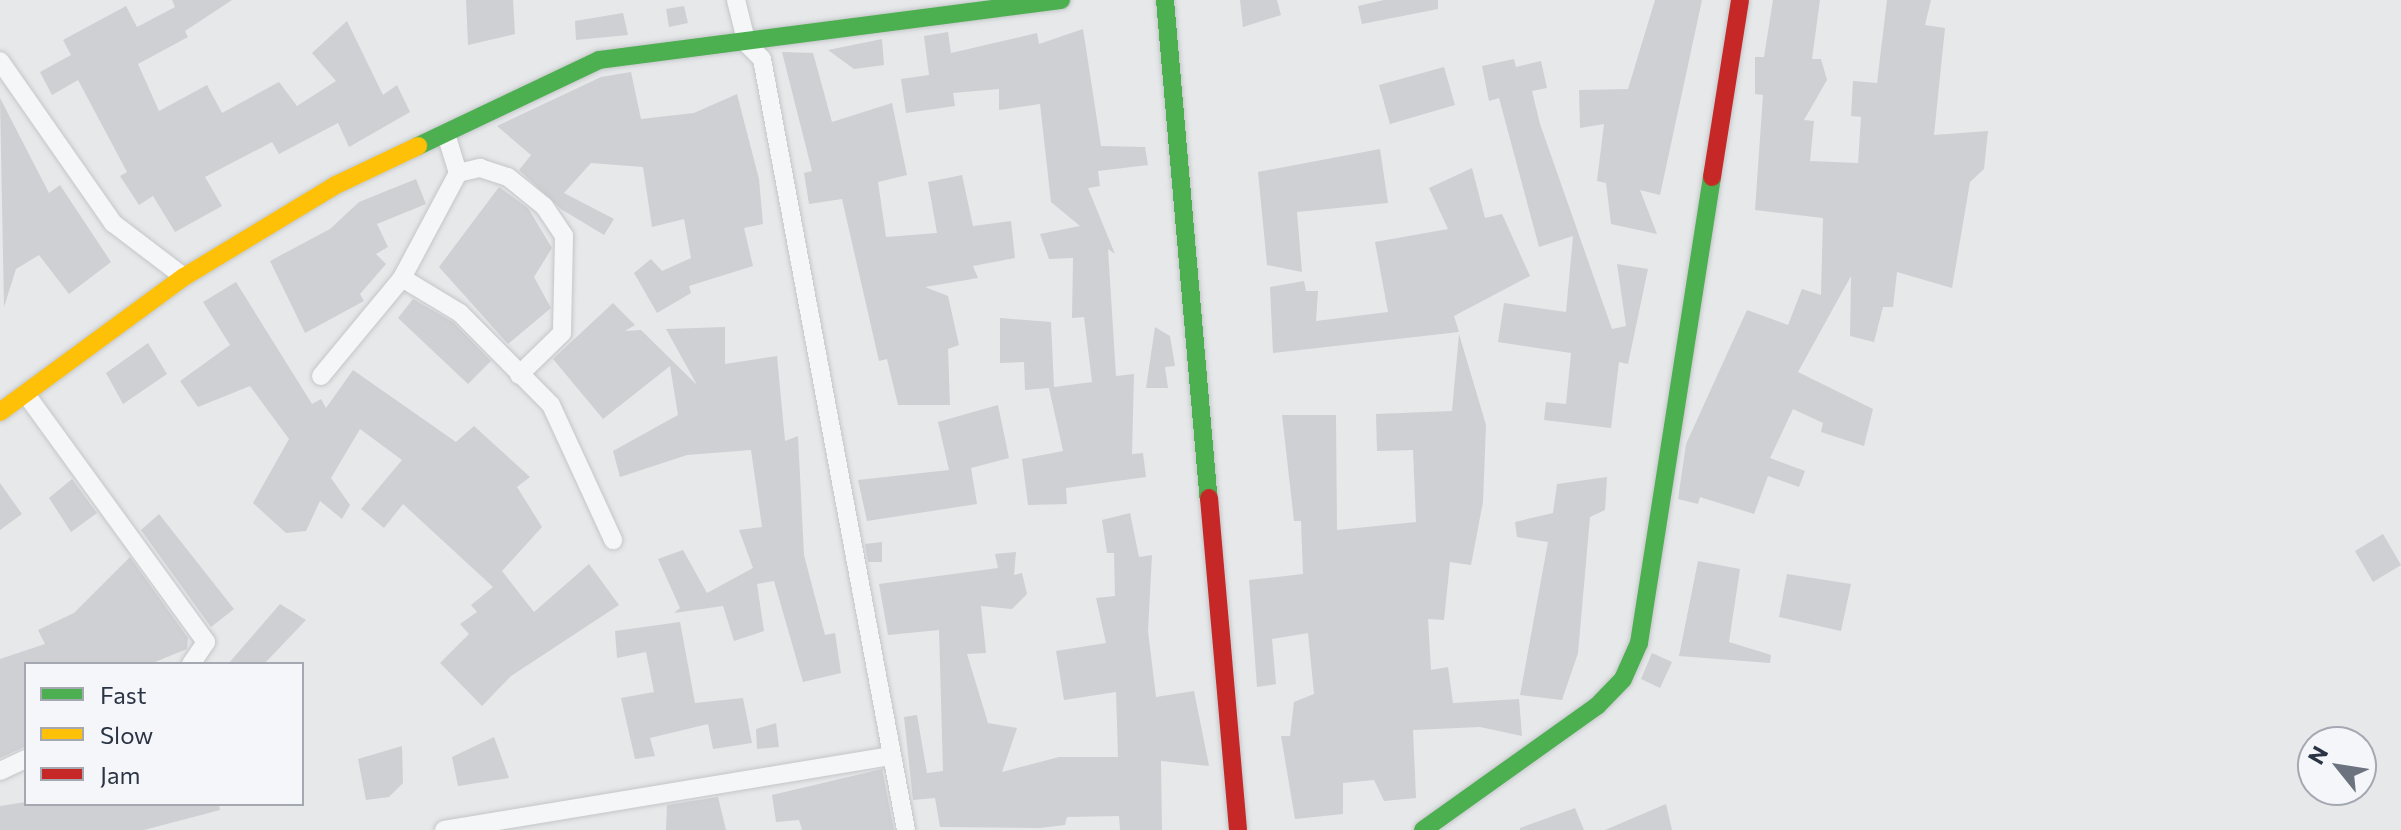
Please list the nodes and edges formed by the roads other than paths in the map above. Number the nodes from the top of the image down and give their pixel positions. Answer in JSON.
{"nodes":[{"id":1,"x":736,"y":0,"type":"edge"},
{"id":2,"x":1061,"y":0,"type":"edge"},
{"id":3,"x":1165,"y":0,"type":"edge"},
{"id":4,"x":1740,"y":0,"type":"edge"},
{"id":5,"x":963,"y":7,"type":"edge"},
{"id":6,"x":747,"y":44,"type":"junction"},
{"id":7,"x":0,"y":61,"type":"edge"},
{"id":8,"x":446,"y":134,"type":"junction"},
{"id":9,"x":458,"y":173,"type":"junction"},
{"id":10,"x":184,"y":277,"type":"junction"},
{"id":11,"x":402,"y":278,"type":"junction"},
{"id":12,"x":519,"y":375,"type":"junction"},
{"id":13,"x":321,"y":376,"type":"dead end"},
{"id":14,"x":28,"y":397,"type":"junction"},
{"id":15,"x":0,"y":412,"type":"edge"},
{"id":16,"x":613,"y":540,"type":"dead end"},
{"id":17,"x":192,"y":662,"type":"edge"},
{"id":18,"x":890,"y":756,"type":"junction"},
{"id":19,"x":24,"y":760,"type":"edge"},
{"id":20,"x":0,"y":771,"type":"edge"},
{"id":21,"x":444,"y":830,"type":"edge"},
{"id":22,"x":906,"y":830,"type":"edge"},
{"id":23,"x":1238,"y":830,"type":"edge"},
{"id":24,"x":1423,"y":830,"type":"edge"}],
"edges":[{"from":1,"to":6,"type":"street"},
{"from":2,"to":5,"type":"street"},
{"from":3,"to":23,"type":"street"},
{"from":4,"to":24,"type":"street"},
{"from":5,"to":6,"type":"street"},
{"from":6,"to":8,"type":"street"},
{"from":6,"to":18,"type":"street"},
{"from":7,"to":10,"type":"street"},
{"from":8,"to":9,"type":"street"},
{"from":8,"to":10,"type":"street"},
{"from":9,"to":11,"type":"street"},
{"from":9,"to":12,"type":"street"},
{"from":10,"to":14,"type":"street"},
{"from":11,"to":12,"type":"street"},
{"from":11,"to":13,"type":"street"},
{"from":12,"to":16,"type":"street"},
{"from":14,"to":15,"type":"street"},
{"from":14,"to":17,"type":"street"},
{"from":18,"to":21,"type":"street"},
{"from":18,"to":22,"type":"street"},
{"from":19,"to":20,"type":"street"}]}
